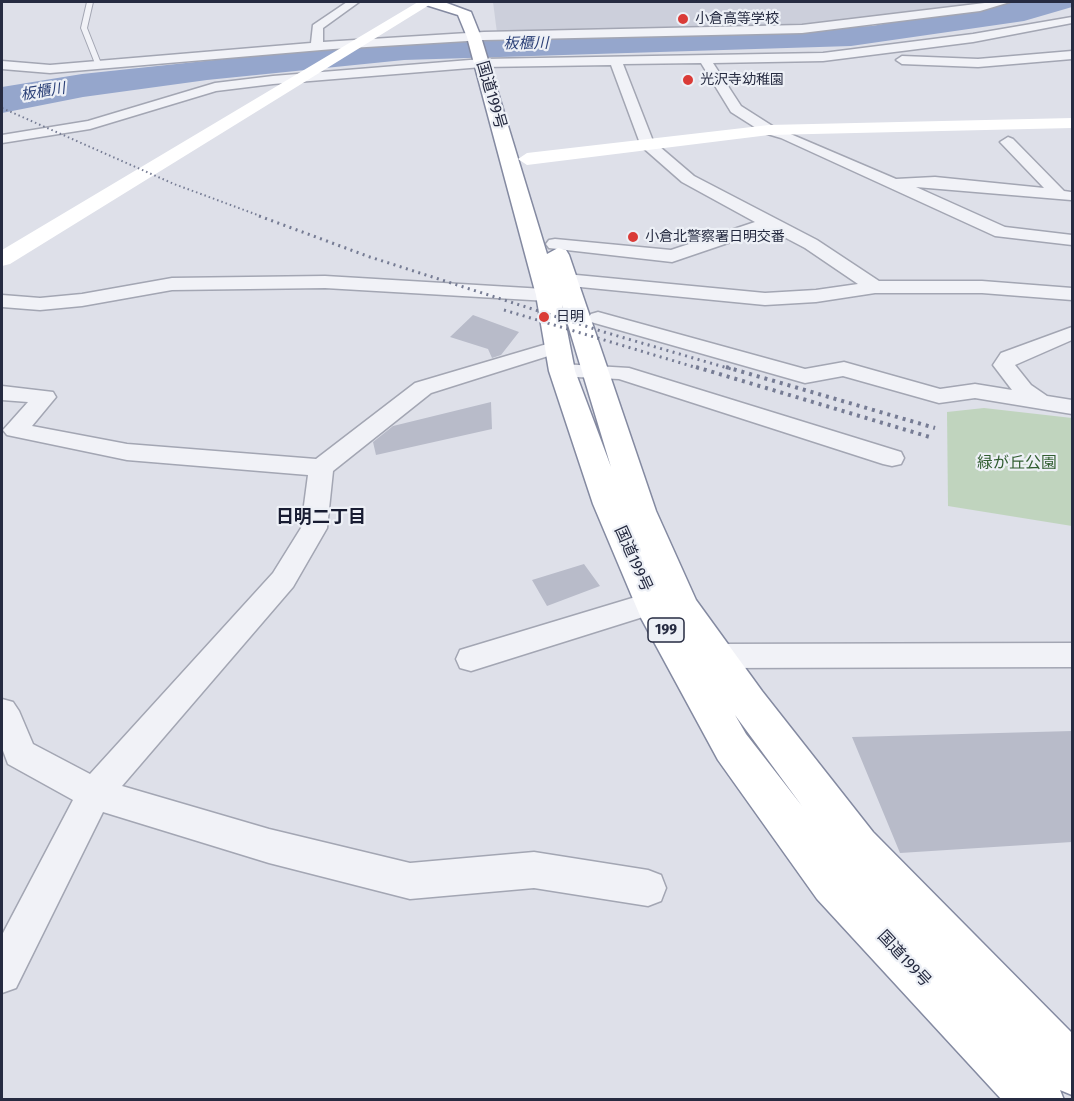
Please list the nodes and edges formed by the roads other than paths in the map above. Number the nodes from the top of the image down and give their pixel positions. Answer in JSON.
{"nodes":[{"id":1,"x":90,"y":2,"type":"edge"},
{"id":2,"x":354,"y":2,"type":"edge"},
{"id":3,"x":1005,"y":2,"type":"edge"},
{"id":4,"x":443,"y":3,"type":"edge"},
{"id":5,"x":413,"y":4,"type":"edge"},
{"id":6,"x":1072,"y":20,"type":"edge"},
{"id":7,"x":354,"y":45,"type":"junction"},
{"id":8,"x":326,"y":46,"type":"junction"},
{"id":9,"x":483,"y":49,"type":"junction"},
{"id":10,"x":1072,"y":55,"type":"edge"},
{"id":11,"x":823,"y":57,"type":"junction"},
{"id":12,"x":615,"y":59,"type":"junction"},
{"id":13,"x":705,"y":60,"type":"junction"},
{"id":14,"x":2,"y":65,"type":"edge"},
{"id":15,"x":99,"y":66,"type":"junction"},
{"id":16,"x":291,"y":76,"type":"junction"},
{"id":17,"x":1072,"y":123,"type":"edge"},
{"id":18,"x":769,"y":130,"type":"junction"},
{"id":19,"x":2,"y":139,"type":"edge"},
{"id":20,"x":1008,"y":142,"type":"dead end"},
{"id":21,"x":646,"y":143,"type":"junction"},
{"id":22,"x":527,"y":159,"type":"junction"},
{"id":23,"x":888,"y":183,"type":"junction"},
{"id":24,"x":1066,"y":196,"type":"edge"},
{"id":25,"x":771,"y":222,"type":"junction"},
{"id":26,"x":1072,"y":240,"type":"edge"},
{"id":27,"x":2,"y":242,"type":"edge"},
{"id":28,"x":555,"y":244,"type":"junction"},
{"id":29,"x":2,"y":259,"type":"edge"},
{"id":30,"x":557,"y":287,"type":"junction"},
{"id":31,"x":874,"y":287,"type":"junction"},
{"id":32,"x":1072,"y":294,"type":"edge"},
{"id":33,"x":2,"y":301,"type":"edge"},
{"id":34,"x":598,"y":318,"type":"dead end"},
{"id":35,"x":1072,"y":333,"type":"edge"},
{"id":36,"x":571,"y":363,"type":"junction"},
{"id":37,"x":2,"y":393,"type":"edge"},
{"id":38,"x":1040,"y":402,"type":"junction"},
{"id":39,"x":1072,"y":407,"type":"edge"},
{"id":40,"x":892,"y":458,"type":"dead end"},
{"id":41,"x":321,"y":468,"type":"junction"},
{"id":42,"x":652,"y":603,"type":"junction"},
{"id":43,"x":1072,"y":655,"type":"edge"},
{"id":44,"x":716,"y":656,"type":"junction"},
{"id":45,"x":471,"y":659,"type":"dead end"},
{"id":46,"x":2,"y":712,"type":"edge"},
{"id":47,"x":94,"y":794,"type":"junction"},
{"id":48,"x":648,"y":888,"type":"dead end"},
{"id":49,"x":2,"y":974,"type":"edge"},
{"id":50,"x":1072,"y":1068,"type":"edge"},
{"id":51,"x":1040,"y":1096,"type":"edge"}],
"edges":[{"from":1,"to":15,"type":"lane"},
{"from":2,"to":8,"type":"street"},
{"from":3,"to":9,"type":"street"},
{"from":4,"to":5,"type":"main road"},
{"from":4,"to":9,"type":"main road","name":"国道199号","number":"199"},
{"from":5,"to":7,"type":"main road"},
{"from":5,"to":8,"type":"main road"},
{"from":6,"to":11,"type":"street"},
{"from":7,"to":8,"type":"street"},
{"from":7,"to":9,"type":"street"},
{"from":7,"to":16,"type":"main road"},
{"from":8,"to":15,"type":"street"},
{"from":8,"to":16,"type":"main road"},
{"from":9,"to":12,"type":"street"},
{"from":9,"to":16,"type":"street"},
{"from":9,"to":22,"type":"main road","name":"国道199号","number":"199"},
{"from":9,"to":30,"type":"main road","name":"国道199号","number":"199"},
{"from":10,"to":11,"type":"street"},
{"from":11,"to":13,"type":"street"},
{"from":12,"to":13,"type":"street"},
{"from":12,"to":21,"type":"street"},
{"from":13,"to":18,"type":"street"},
{"from":14,"to":15,"type":"street"},
{"from":16,"to":19,"type":"street"},
{"from":16,"to":27,"type":"main road"},
{"from":16,"to":29,"type":"main road"},
{"from":17,"to":18,"type":"main road"},
{"from":18,"to":21,"type":"main road"},
{"from":18,"to":23,"type":"street"},
{"from":20,"to":24,"type":"street"},
{"from":21,"to":22,"type":"main road"},
{"from":21,"to":25,"type":"street"},
{"from":22,"to":28,"type":"main road","name":"国道199号","number":"199"},
{"from":23,"to":24,"type":"street"},
{"from":23,"to":26,"type":"street"},
{"from":25,"to":28,"type":"street"},
{"from":25,"to":31,"type":"street"},
{"from":28,"to":30,"type":"main road","name":"国道199号","number":"199"},
{"from":30,"to":31,"type":"street"},
{"from":30,"to":33,"type":"street"},
{"from":30,"to":36,"type":"main road","name":"国道199号","number":"199"},
{"from":30,"to":36,"type":"main road","name":"国道199号","number":"199"},
{"from":31,"to":32,"type":"street"},
{"from":34,"to":38,"type":"street"},
{"from":35,"to":38,"type":"street"},
{"from":36,"to":40,"type":"street"},
{"from":36,"to":41,"type":"street"},
{"from":36,"to":42,"type":"main road","name":"国道199号","number":"199"},
{"from":36,"to":44,"type":"main road","name":"国道199号","number":"199"},
{"from":37,"to":41,"type":"street"},
{"from":38,"to":39,"type":"street"},
{"from":41,"to":47,"type":"street"},
{"from":42,"to":45,"type":"street"},
{"from":42,"to":51,"type":"main road","name":"国道199号","number":"199"},
{"from":43,"to":44,"type":"street"},
{"from":44,"to":50,"type":"main road","name":"国道199号","number":"199"},
{"from":46,"to":47,"type":"street"},
{"from":47,"to":48,"type":"street"},
{"from":47,"to":49,"type":"street"}]}
